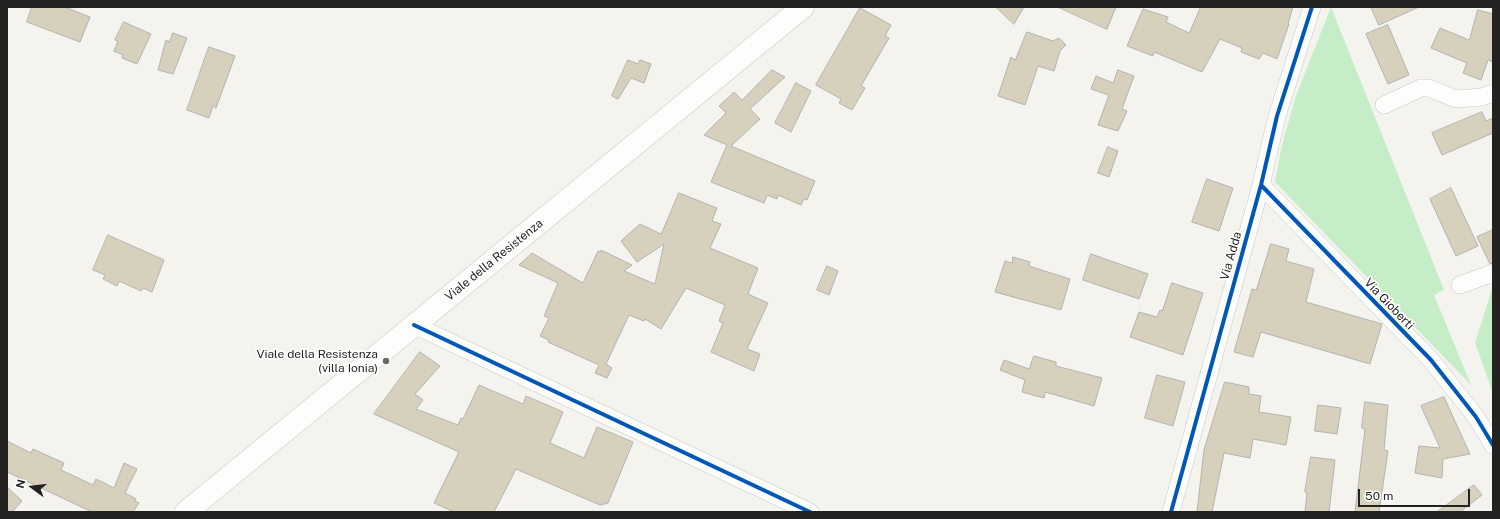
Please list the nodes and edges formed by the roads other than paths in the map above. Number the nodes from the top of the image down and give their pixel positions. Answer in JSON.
{"nodes":[{"id":1,"x":802,"y":7,"type":"edge"},
{"id":2,"x":1312,"y":7,"type":"edge"},
{"id":3,"x":1493,"y":93,"type":"edge"},
{"id":4,"x":1384,"y":105,"type":"dead end"},
{"id":5,"x":1261,"y":185,"type":"junction"},
{"id":6,"x":1493,"y":272,"type":"edge"},
{"id":7,"x":1460,"y":285,"type":"dead end"},
{"id":8,"x":414,"y":325,"type":"junction"},
{"id":9,"x":1493,"y":445,"type":"edge"},
{"id":10,"x":186,"y":512,"type":"edge"},
{"id":11,"x":810,"y":512,"type":"edge"},
{"id":12,"x":1171,"y":512,"type":"edge"}],
"edges":[{"from":1,"to":8,"type":"main road","name":"Viale della Resistenza"},
{"from":2,"to":5,"type":"street","name":"Via Adda"},
{"from":3,"to":4,"type":"street"},
{"from":5,"to":9,"type":"street","name":"Via Gioberti"},
{"from":5,"to":12,"type":"street","name":"Via Adda"},
{"from":6,"to":7,"type":"street"},
{"from":8,"to":10,"type":"main road","name":"Viale della Resistenza"},
{"from":8,"to":11,"type":"street"}]}
